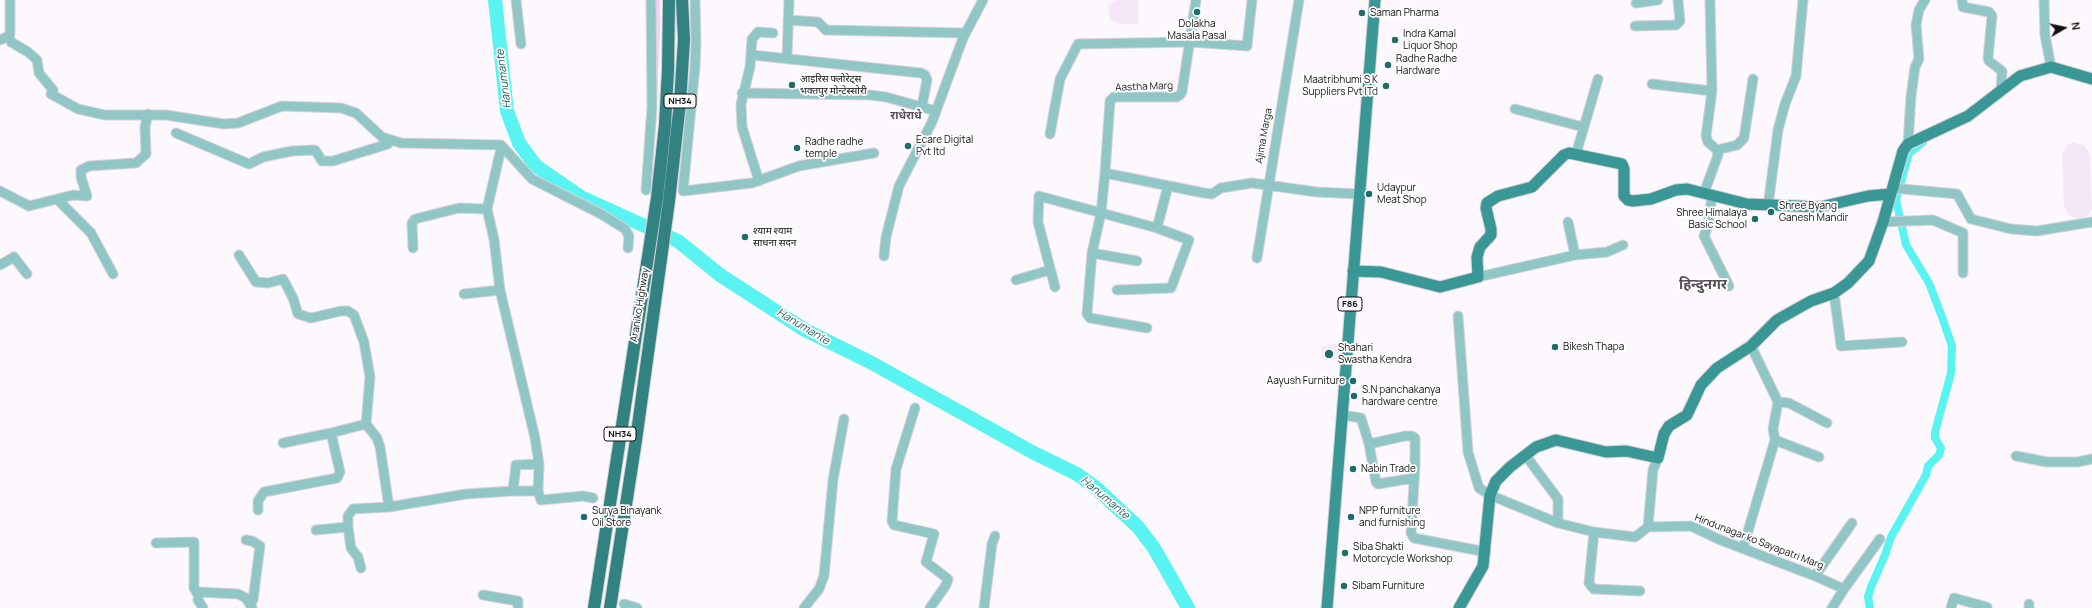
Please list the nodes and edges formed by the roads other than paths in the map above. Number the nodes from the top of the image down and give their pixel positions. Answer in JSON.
{"nodes":[{"id":1,"x":516,"y":0,"type":"edge"},
{"id":2,"x":651,"y":0,"type":"edge"},
{"id":3,"x":669,"y":0,"type":"edge"},
{"id":4,"x":682,"y":0,"type":"edge"},
{"id":5,"x":695,"y":0,"type":"edge"},
{"id":6,"x":789,"y":0,"type":"edge"},
{"id":7,"x":983,"y":0,"type":"edge"},
{"id":8,"x":1196,"y":0,"type":"edge"},
{"id":9,"x":1252,"y":0,"type":"edge"},
{"id":10,"x":1299,"y":0,"type":"edge"},
{"id":11,"x":1375,"y":0,"type":"edge"},
{"id":12,"x":1658,"y":0,"type":"edge"},
{"id":13,"x":1678,"y":0,"type":"edge"},
{"id":14,"x":1710,"y":0,"type":"edge"},
{"id":15,"x":1803,"y":0,"type":"edge"},
{"id":16,"x":1925,"y":0,"type":"edge"},
{"id":17,"x":1962,"y":0,"type":"edge"},
{"id":18,"x":2044,"y":0,"type":"edge"},
{"id":19,"x":1636,"y":3,"type":"dead end"},
{"id":20,"x":6,"y":6,"type":"edge"},
{"id":21,"x":788,"y":20,"type":"junction"},
{"id":22,"x":1635,"y":26,"type":"dead end"},
{"id":23,"x":773,"y":33,"type":"dead end"},
{"id":24,"x":4,"y":38,"type":"edge"},
{"id":25,"x":963,"y":38,"type":"junction"},
{"id":26,"x":1190,"y":42,"type":"junction"},
{"id":27,"x":521,"y":44,"type":"dead end"},
{"id":28,"x":752,"y":55,"type":"junction"},
{"id":29,"x":787,"y":59,"type":"junction"},
{"id":30,"x":2051,"y":67,"type":"junction"},
{"id":31,"x":1753,"y":79,"type":"dead end"},
{"id":32,"x":2092,"y":79,"type":"edge"},
{"id":33,"x":1598,"y":80,"type":"dead end"},
{"id":34,"x":1652,"y":84,"type":"dead end"},
{"id":35,"x":2001,"y":90,"type":"junction"},
{"id":36,"x":1712,"y":91,"type":"junction"},
{"id":37,"x":742,"y":94,"type":"junction"},
{"id":38,"x":922,"y":106,"type":"junction"},
{"id":39,"x":1515,"y":109,"type":"dead end"},
{"id":40,"x":936,"y":111,"type":"junction"},
{"id":41,"x":148,"y":114,"type":"junction"},
{"id":42,"x":1584,"y":128,"type":"junction"},
{"id":43,"x":176,"y":133,"type":"dead end"},
{"id":44,"x":1050,"y":134,"type":"dead end"},
{"id":45,"x":388,"y":144,"type":"dead end"},
{"id":46,"x":1908,"y":144,"type":"junction"},
{"id":47,"x":504,"y":149,"type":"junction"},
{"id":48,"x":1717,"y":150,"type":"junction"},
{"id":49,"x":874,"y":153,"type":"dead end"},
{"id":50,"x":1576,"y":154,"type":"junction"},
{"id":51,"x":1105,"y":173,"type":"junction"},
{"id":52,"x":759,"y":180,"type":"junction"},
{"id":53,"x":1267,"y":185,"type":"junction"},
{"id":54,"x":1168,"y":186,"type":"junction"},
{"id":55,"x":646,"y":190,"type":"dead end"},
{"id":56,"x":1895,"y":190,"type":"junction"},
{"id":57,"x":0,"y":191,"type":"edge"},
{"id":58,"x":1359,"y":194,"type":"junction"},
{"id":59,"x":1708,"y":195,"type":"junction"},
{"id":60,"x":58,"y":200,"type":"junction"},
{"id":61,"x":1768,"y":206,"type":"junction"},
{"id":62,"x":487,"y":209,"type":"junction"},
{"id":63,"x":1101,"y":213,"type":"junction"},
{"id":64,"x":1568,"y":222,"type":"dead end"},
{"id":65,"x":1889,"y":222,"type":"junction"},
{"id":66,"x":2092,"y":222,"type":"edge"},
{"id":67,"x":1157,"y":228,"type":"junction"},
{"id":68,"x":1623,"y":245,"type":"dead end"},
{"id":69,"x":413,"y":248,"type":"dead end"},
{"id":70,"x":628,"y":248,"type":"dead end"},
{"id":71,"x":1092,"y":253,"type":"junction"},
{"id":72,"x":239,"y":255,"type":"dead end"},
{"id":73,"x":1574,"y":255,"type":"junction"},
{"id":74,"x":884,"y":256,"type":"dead end"},
{"id":75,"x":1257,"y":258,"type":"dead end"},
{"id":76,"x":1,"y":261,"type":"edge"},
{"id":77,"x":1137,"y":261,"type":"dead end"},
{"id":78,"x":1050,"y":270,"type":"junction"},
{"id":79,"x":1353,"y":271,"type":"junction"},
{"id":80,"x":1963,"y":272,"type":"dead end"},
{"id":81,"x":28,"y":274,"type":"dead end"},
{"id":82,"x":113,"y":274,"type":"dead end"},
{"id":83,"x":1478,"y":277,"type":"junction"},
{"id":84,"x":1016,"y":280,"type":"dead end"},
{"id":85,"x":1729,"y":286,"type":"dead end"},
{"id":86,"x":1055,"y":287,"type":"dead end"},
{"id":87,"x":500,"y":290,"type":"junction"},
{"id":88,"x":1117,"y":290,"type":"dead end"},
{"id":89,"x":1834,"y":293,"type":"junction"},
{"id":90,"x":464,"y":294,"type":"dead end"},
{"id":91,"x":1458,"y":316,"type":"dead end"},
{"id":92,"x":1147,"y":328,"type":"dead end"},
{"id":93,"x":1902,"y":342,"type":"dead end"},
{"id":94,"x":1751,"y":346,"type":"junction"},
{"id":95,"x":1778,"y":402,"type":"junction"},
{"id":96,"x":915,"y":408,"type":"dead end"},
{"id":97,"x":1342,"y":415,"type":"junction"},
{"id":98,"x":844,"y":419,"type":"dead end"},
{"id":99,"x":1827,"y":423,"type":"dead end"},
{"id":100,"x":366,"y":424,"type":"junction"},
{"id":101,"x":332,"y":433,"type":"junction"},
{"id":102,"x":1775,"y":440,"type":"junction"},
{"id":103,"x":283,"y":443,"type":"dead end"},
{"id":104,"x":1370,"y":444,"type":"junction"},
{"id":105,"x":1526,"y":456,"type":"junction"},
{"id":106,"x":2016,"y":456,"type":"dead end"},
{"id":107,"x":1819,"y":457,"type":"dead end"},
{"id":108,"x":1658,"y":458,"type":"junction"},
{"id":109,"x":2092,"y":459,"type":"edge"},
{"id":110,"x":539,"y":464,"type":"junction"},
{"id":111,"x":1414,"y":478,"type":"junction"},
{"id":112,"x":513,"y":491,"type":"junction"},
{"id":113,"x":538,"y":491,"type":"junction"},
{"id":114,"x":1490,"y":495,"type":"junction"},
{"id":115,"x":593,"y":498,"type":"dead end"},
{"id":116,"x":389,"y":507,"type":"junction"},
{"id":117,"x":258,"y":510,"type":"dead end"},
{"id":118,"x":1558,"y":523,"type":"junction"},
{"id":119,"x":1852,"y":523,"type":"dead end"},
{"id":120,"x":348,"y":526,"type":"junction"},
{"id":121,"x":1648,"y":527,"type":"junction"},
{"id":122,"x":316,"y":530,"type":"dead end"},
{"id":123,"x":1594,"y":532,"type":"junction"},
{"id":124,"x":995,"y":536,"type":"dead end"},
{"id":125,"x":1880,"y":539,"type":"dead end"},
{"id":126,"x":246,"y":540,"type":"dead end"},
{"id":127,"x":156,"y":543,"type":"dead end"},
{"id":128,"x":1743,"y":548,"type":"junction"},
{"id":129,"x":1486,"y":552,"type":"junction"},
{"id":130,"x":361,"y":568,"type":"dead end"},
{"id":131,"x":1815,"y":576,"type":"junction"},
{"id":132,"x":1844,"y":589,"type":"junction"},
{"id":133,"x":1640,"y":591,"type":"dead end"},
{"id":134,"x":198,"y":595,"type":"junction"},
{"id":135,"x":483,"y":595,"type":"dead end"},
{"id":136,"x":624,"y":604,"type":"dead end"},
{"id":137,"x":251,"y":606,"type":"edge"},
{"id":138,"x":1987,"y":607,"type":"dead end"},
{"id":139,"x":203,"y":608,"type":"edge"},
{"id":140,"x":518,"y":608,"type":"edge"},
{"id":141,"x":594,"y":608,"type":"edge"},
{"id":142,"x":610,"y":608,"type":"edge"},
{"id":143,"x":637,"y":608,"type":"edge"},
{"id":144,"x":804,"y":608,"type":"edge"},
{"id":145,"x":930,"y":608,"type":"edge"},
{"id":146,"x":984,"y":608,"type":"edge"},
{"id":147,"x":1327,"y":608,"type":"edge"},
{"id":148,"x":1459,"y":608,"type":"edge"},
{"id":149,"x":1832,"y":608,"type":"edge"},
{"id":150,"x":1951,"y":608,"type":"edge"}],
"edges":[{"from":1,"to":27,"type":"street"},
{"from":2,"to":55,"type":"street"},
{"from":3,"to":141,"type":"highway","name":"Araniko Highway","number":"NH34"},
{"from":4,"to":142,"type":"highway","name":"Araniko Highway","number":"NH34"},
{"from":5,"to":52,"type":"street"},
{"from":6,"to":21,"type":"street"},
{"from":7,"to":25,"type":"street"},
{"from":8,"to":26,"type":"street","name":"Aastha Marg"},
{"from":9,"to":26,"type":"street"},
{"from":10,"to":53,"type":"street","name":"Ajima Marga"},
{"from":11,"to":58,"type":"main road","number":"F86"},
{"from":12,"to":19,"type":"street"},
{"from":13,"to":22,"type":"street"},
{"from":14,"to":36,"type":"street"},
{"from":15,"to":61,"type":"street"},
{"from":16,"to":46,"type":"street"},
{"from":17,"to":35,"type":"street"},
{"from":18,"to":30,"type":"street"},
{"from":20,"to":24,"type":"street"},
{"from":21,"to":25,"type":"street"},
{"from":21,"to":29,"type":"street"},
{"from":23,"to":28,"type":"street"},
{"from":24,"to":41,"type":"street"},
{"from":25,"to":40,"type":"street"},
{"from":26,"to":44,"type":"street"},
{"from":26,"to":51,"type":"street","name":"Aastha Marg"},
{"from":28,"to":29,"type":"street"},
{"from":28,"to":37,"type":"street"},
{"from":29,"to":38,"type":"street"},
{"from":30,"to":32,"type":"main road"},
{"from":30,"to":35,"type":"main road"},
{"from":31,"to":48,"type":"street"},
{"from":33,"to":42,"type":"street"},
{"from":34,"to":36,"type":"street"},
{"from":35,"to":46,"type":"main road"},
{"from":36,"to":48,"type":"street"},
{"from":37,"to":38,"type":"street"},
{"from":37,"to":52,"type":"street"},
{"from":38,"to":40,"type":"street"},
{"from":39,"to":42,"type":"street"},
{"from":40,"to":74,"type":"street"},
{"from":41,"to":47,"type":"street"},
{"from":41,"to":60,"type":"street"},
{"from":42,"to":50,"type":"street"},
{"from":43,"to":45,"type":"street"},
{"from":46,"to":56,"type":"main road"},
{"from":47,"to":62,"type":"street"},
{"from":47,"to":70,"type":"street"},
{"from":48,"to":59,"type":"street"},
{"from":49,"to":52,"type":"street"},
{"from":50,"to":59,"type":"main road"},
{"from":50,"to":83,"type":"main road"},
{"from":51,"to":54,"type":"street"},
{"from":51,"to":63,"type":"street"},
{"from":53,"to":54,"type":"street"},
{"from":53,"to":58,"type":"street"},
{"from":53,"to":75,"type":"street","name":"Ajima Marga"},
{"from":54,"to":67,"type":"street"},
{"from":56,"to":61,"type":"main road"},
{"from":56,"to":65,"type":"main road"},
{"from":56,"to":66,"type":"street"},
{"from":57,"to":60,"type":"street"},
{"from":58,"to":79,"type":"main road","number":"F86"},
{"from":59,"to":61,"type":"main road"},
{"from":59,"to":85,"type":"street"},
{"from":60,"to":82,"type":"street"},
{"from":62,"to":69,"type":"street"},
{"from":62,"to":87,"type":"street"},
{"from":63,"to":67,"type":"street"},
{"from":63,"to":71,"type":"street"},
{"from":63,"to":78,"type":"street"},
{"from":64,"to":73,"type":"street"},
{"from":65,"to":80,"type":"street"},
{"from":65,"to":89,"type":"main road"},
{"from":67,"to":88,"type":"street"},
{"from":68,"to":73,"type":"street"},
{"from":71,"to":77,"type":"street"},
{"from":71,"to":92,"type":"street"},
{"from":72,"to":100,"type":"street"},
{"from":73,"to":83,"type":"street"},
{"from":76,"to":81,"type":"street"},
{"from":78,"to":84,"type":"street"},
{"from":78,"to":86,"type":"street"},
{"from":79,"to":83,"type":"main road"},
{"from":79,"to":97,"type":"main road","number":"F86"},
{"from":87,"to":90,"type":"street"},
{"from":87,"to":110,"type":"street"},
{"from":89,"to":93,"type":"street"},
{"from":89,"to":94,"type":"main road"},
{"from":91,"to":114,"type":"street"},
{"from":94,"to":95,"type":"street"},
{"from":94,"to":108,"type":"main road"},
{"from":95,"to":99,"type":"street"},
{"from":95,"to":102,"type":"street"},
{"from":96,"to":145,"type":"street"},
{"from":97,"to":104,"type":"street"},
{"from":97,"to":147,"type":"main road","number":"F86"},
{"from":98,"to":144,"type":"street"},
{"from":100,"to":101,"type":"street"},
{"from":100,"to":116,"type":"street"},
{"from":101,"to":103,"type":"street"},
{"from":101,"to":117,"type":"street"},
{"from":102,"to":107,"type":"street"},
{"from":102,"to":128,"type":"street"},
{"from":104,"to":111,"type":"street"},
{"from":104,"to":111,"type":"street"},
{"from":105,"to":108,"type":"main road"},
{"from":105,"to":114,"type":"main road"},
{"from":105,"to":118,"type":"street"},
{"from":106,"to":109,"type":"street"},
{"from":108,"to":121,"type":"street"},
{"from":110,"to":112,"type":"street"},
{"from":110,"to":113,"type":"street"},
{"from":111,"to":129,"type":"street"},
{"from":112,"to":113,"type":"street"},
{"from":112,"to":116,"type":"street"},
{"from":113,"to":115,"type":"street"},
{"from":114,"to":118,"type":"street"},
{"from":114,"to":129,"type":"main road"},
{"from":116,"to":120,"type":"street"},
{"from":118,"to":123,"type":"street"},
{"from":119,"to":131,"type":"street"},
{"from":120,"to":122,"type":"street"},
{"from":120,"to":130,"type":"street"},
{"from":121,"to":123,"type":"street"},
{"from":121,"to":128,"type":"street","name":"Hindunagar ko Sayapatri Marg"},
{"from":123,"to":133,"type":"street"},
{"from":124,"to":146,"type":"street"},
{"from":125,"to":132,"type":"street"},
{"from":126,"to":137,"type":"street"},
{"from":127,"to":134,"type":"street"},
{"from":128,"to":131,"type":"street","name":"Hindunagar ko Sayapatri Marg"},
{"from":129,"to":148,"type":"main road"},
{"from":131,"to":132,"type":"street","name":"Hindunagar ko Sayapatri Marg"},
{"from":132,"to":149,"type":"street"},
{"from":134,"to":137,"type":"street"},
{"from":134,"to":139,"type":"street"},
{"from":135,"to":140,"type":"street"},
{"from":136,"to":143,"type":"street"},
{"from":138,"to":150,"type":"street"}]}
